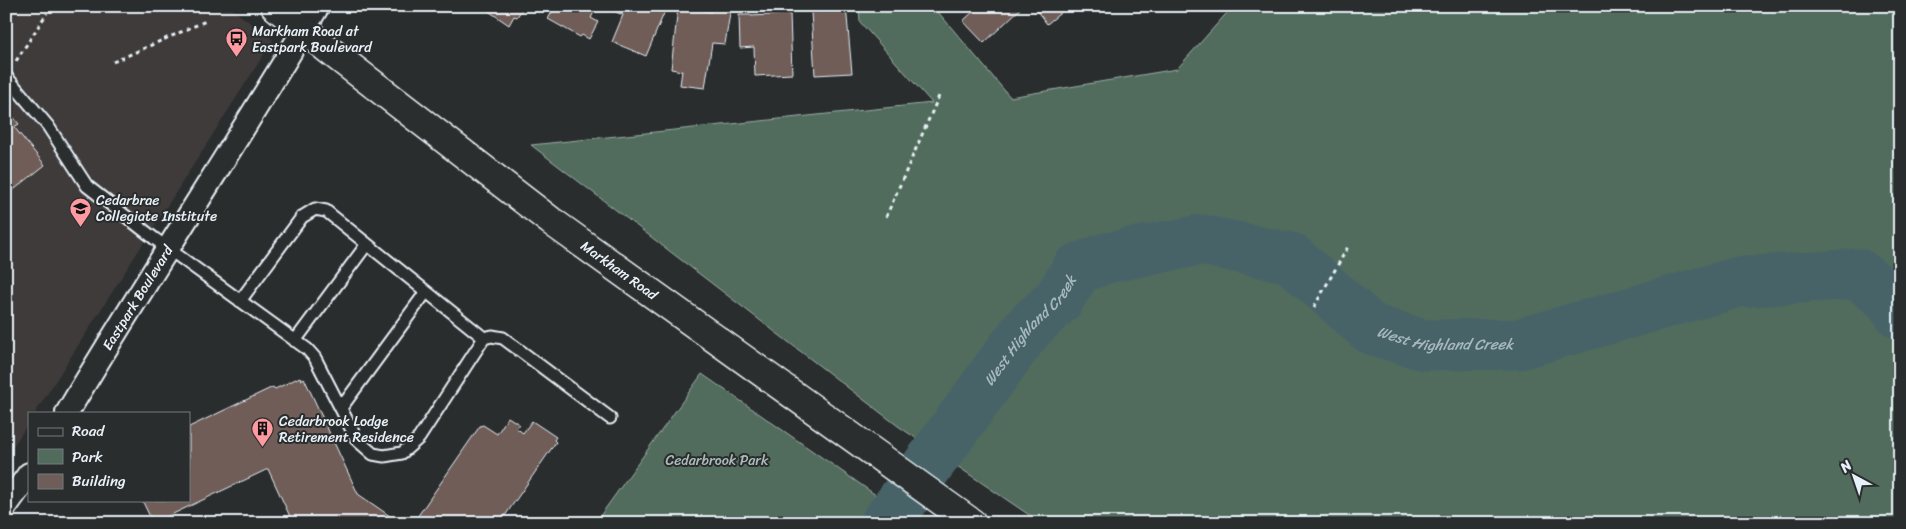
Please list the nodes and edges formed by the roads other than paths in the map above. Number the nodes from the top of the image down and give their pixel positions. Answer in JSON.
{"nodes":[{"id":1,"x":275,"y":6,"type":"edge"},
{"id":2,"x":318,"y":6,"type":"edge"},
{"id":3,"x":304,"y":30,"type":"junction"},
{"id":4,"x":9,"y":72,"type":"edge"},
{"id":5,"x":367,"y":244,"type":"junction"},
{"id":6,"x":167,"y":248,"type":"junction"},
{"id":7,"x":426,"y":292,"type":"junction"},
{"id":8,"x":240,"y":301,"type":"junction"},
{"id":9,"x":484,"y":338,"type":"junction"},
{"id":10,"x":295,"y":341,"type":"junction"},
{"id":11,"x":341,"y":408,"type":"junction"},
{"id":12,"x":68,"y":412,"type":"edge"},
{"id":13,"x":610,"y":418,"type":"dead end"},
{"id":14,"x":28,"y":475,"type":"edge"},
{"id":15,"x":6,"y":506,"type":"edge"},
{"id":16,"x":972,"y":523,"type":"edge"}],
"edges":[{"from":1,"to":3,"type":"main road","name":"Markham Road"},
{"from":2,"to":3,"type":"street","name":"Eastpark Boulevard"},
{"from":3,"to":6,"type":"street","name":"Eastpark Boulevard"},
{"from":3,"to":16,"type":"main road","name":"Markham Road"},
{"from":4,"to":6,"type":"lane"},
{"from":5,"to":7,"type":"lane"},
{"from":5,"to":8,"type":"lane"},
{"from":5,"to":10,"type":"lane"},
{"from":6,"to":8,"type":"lane"},
{"from":6,"to":12,"type":"street","name":"Eastpark Boulevard"},
{"from":7,"to":9,"type":"lane"},
{"from":7,"to":11,"type":"lane"},
{"from":8,"to":10,"type":"lane"},
{"from":9,"to":11,"type":"lane"},
{"from":9,"to":13,"type":"lane"},
{"from":10,"to":11,"type":"lane"},
{"from":14,"to":15,"type":"street"}]}
